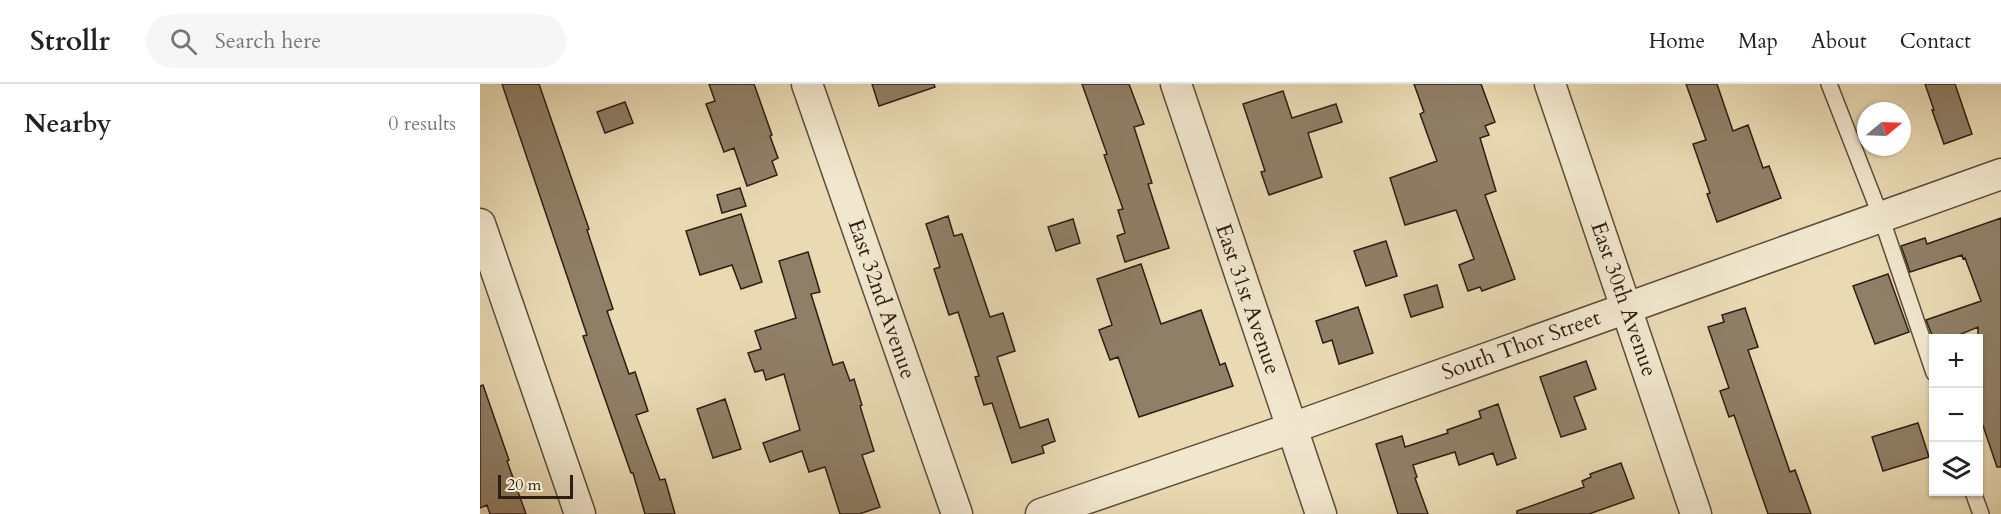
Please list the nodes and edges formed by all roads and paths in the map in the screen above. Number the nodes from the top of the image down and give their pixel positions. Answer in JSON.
{"nodes":[{"id":1,"x":807,"y":84,"type":"edge"},
{"id":2,"x":1176,"y":84,"type":"edge"},
{"id":3,"x":1551,"y":84,"type":"edge"},
{"id":4,"x":1829,"y":84,"type":"edge"},
{"id":5,"x":2001,"y":174,"type":"edge"},
{"id":6,"x":1881,"y":217,"type":"junction"},
{"id":7,"x":480,"y":224,"type":"edge"},
{"id":8,"x":1627,"y":307,"type":"junction"},
{"id":9,"x":1929,"y":358,"type":"edge"},
{"id":10,"x":1292,"y":428,"type":"junction"},
{"id":11,"x":1974,"y":496,"type":"edge"},
{"id":12,"x":580,"y":514,"type":"edge"},
{"id":13,"x":957,"y":514,"type":"edge"},
{"id":14,"x":1041,"y":514,"type":"edge"},
{"id":15,"x":1321,"y":514,"type":"edge"},
{"id":16,"x":1696,"y":514,"type":"edge"},
{"id":17,"x":1981,"y":514,"type":"edge"}],
"edges":[{"from":1,"to":13,"type":"street","name":"East 32nd Avenue"},
{"from":2,"to":10,"type":"street","name":"East 31st Avenue"},
{"from":3,"to":8,"type":"street","name":"East 30th Avenue"},
{"from":4,"to":6,"type":"lane"},
{"from":5,"to":6,"type":"street","name":"South Thor Street"},
{"from":6,"to":8,"type":"street","name":"South Thor Street"},
{"from":6,"to":9,"type":"lane"},
{"from":7,"to":12,"type":"street"},
{"from":8,"to":10,"type":"street","name":"South Thor Street"},
{"from":8,"to":16,"type":"street","name":"East 30th Avenue"},
{"from":10,"to":14,"type":"street","name":"South Thor Street"},
{"from":10,"to":15,"type":"street","name":"East 31st Avenue"},
{"from":11,"to":17,"type":"lane"}]}
